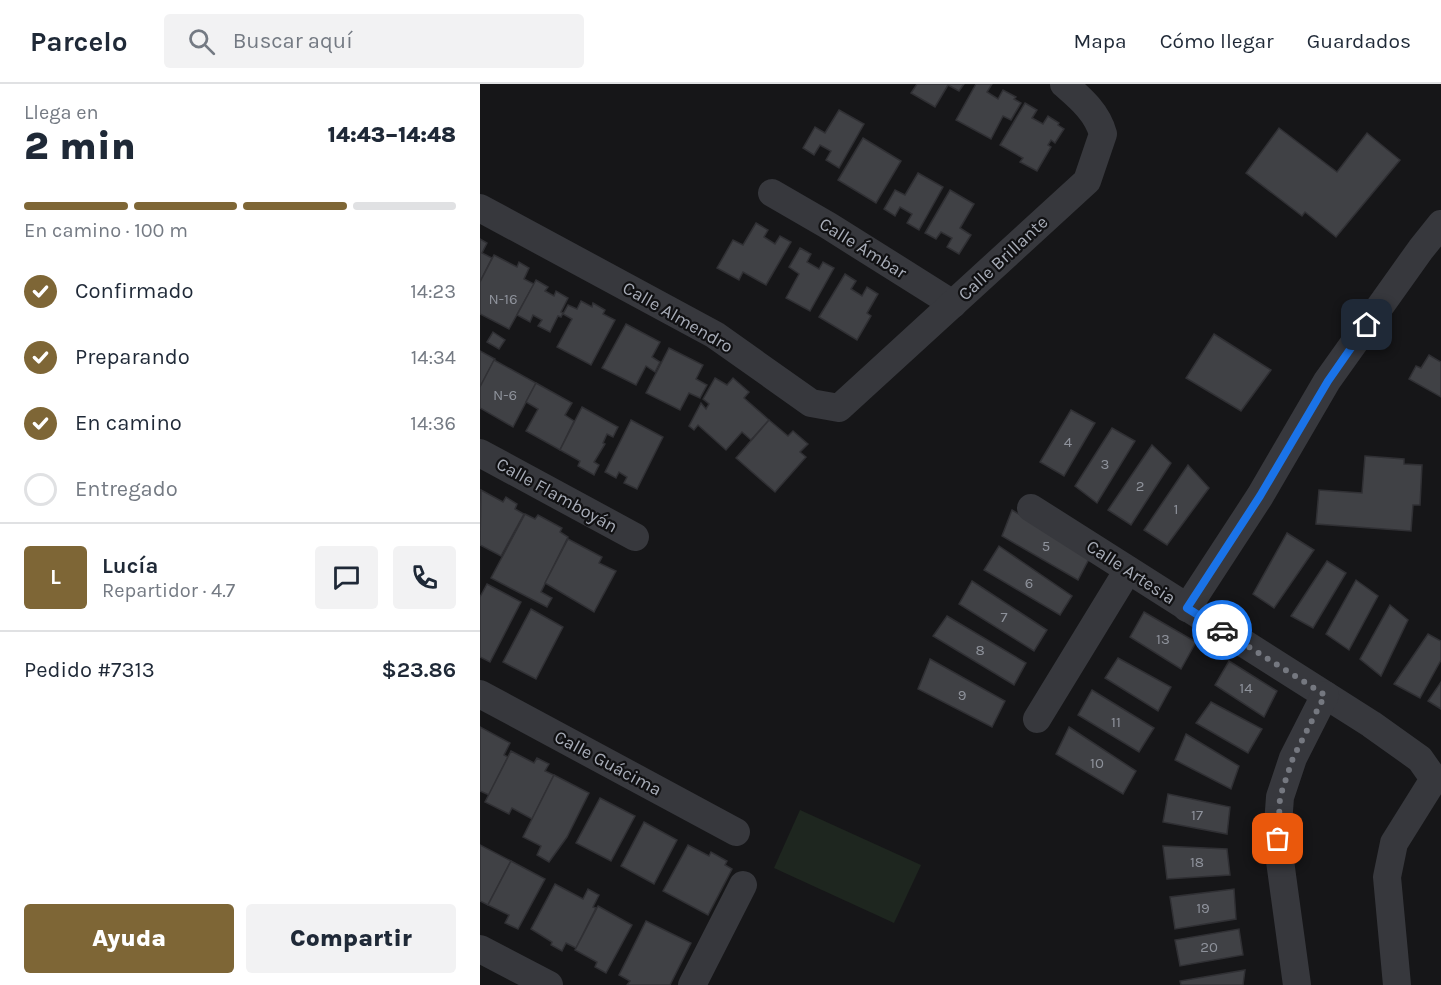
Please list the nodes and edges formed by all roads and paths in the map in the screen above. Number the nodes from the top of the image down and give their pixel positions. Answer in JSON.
{"nodes":[{"id":1,"x":1084,"y":96,"type":"edge"},
{"id":2,"x":772,"y":193,"type":"dead end"},
{"id":3,"x":480,"y":208,"type":"edge"},
{"id":4,"x":1441,"y":224,"type":"edge"},
{"id":5,"x":953,"y":304,"type":"junction"},
{"id":6,"x":868,"y":382,"type":"joint"},
{"id":7,"x":480,"y":453,"type":"edge"},
{"id":8,"x":1030,"y":508,"type":"dead end"},
{"id":9,"x":635,"y":537,"type":"dead end"},
{"id":10,"x":1128,"y":570,"type":"junction"},
{"id":11,"x":1187,"y":608,"type":"junction"},
{"id":12,"x":480,"y":694,"type":"edge"},
{"id":13,"x":1325,"y":695,"type":"junction"},
{"id":14,"x":1037,"y":719,"type":"dead end"},
{"id":15,"x":736,"y":832,"type":"dead end"},
{"id":16,"x":743,"y":885,"type":"dead end"},
{"id":17,"x":480,"y":948,"type":"edge"},
{"id":18,"x":549,"y":985,"type":"edge"},
{"id":19,"x":692,"y":985,"type":"edge"},
{"id":20,"x":1297,"y":985,"type":"edge"},
{"id":21,"x":1397,"y":985,"type":"edge"}],
"edges":[{"from":1,"to":5,"type":"street","name":"Calle Brillante"},
{"from":2,"to":5,"type":"street","name":"Calle Ámbar"},
{"from":3,"to":6,"type":"street","name":"Calle Almendro"},
{"from":4,"to":11,"type":"street"},
{"from":5,"to":6,"type":"street","name":"Calle Brillante"},
{"from":7,"to":9,"type":"street","name":"Calle Flamboyán"},
{"from":8,"to":10,"type":"street","name":"Calle Artesia"},
{"from":10,"to":11,"type":"street","name":"Calle Artesia"},
{"from":10,"to":14,"type":"street"},
{"from":11,"to":13,"type":"street","name":"Calle Artesia"},
{"from":12,"to":15,"type":"street","name":"Calle Guácima"},
{"from":13,"to":20,"type":"street"},
{"from":13,"to":21,"type":"street","name":"Calle Artesia"},
{"from":16,"to":19,"type":"street"},
{"from":17,"to":18,"type":"street"}]}
